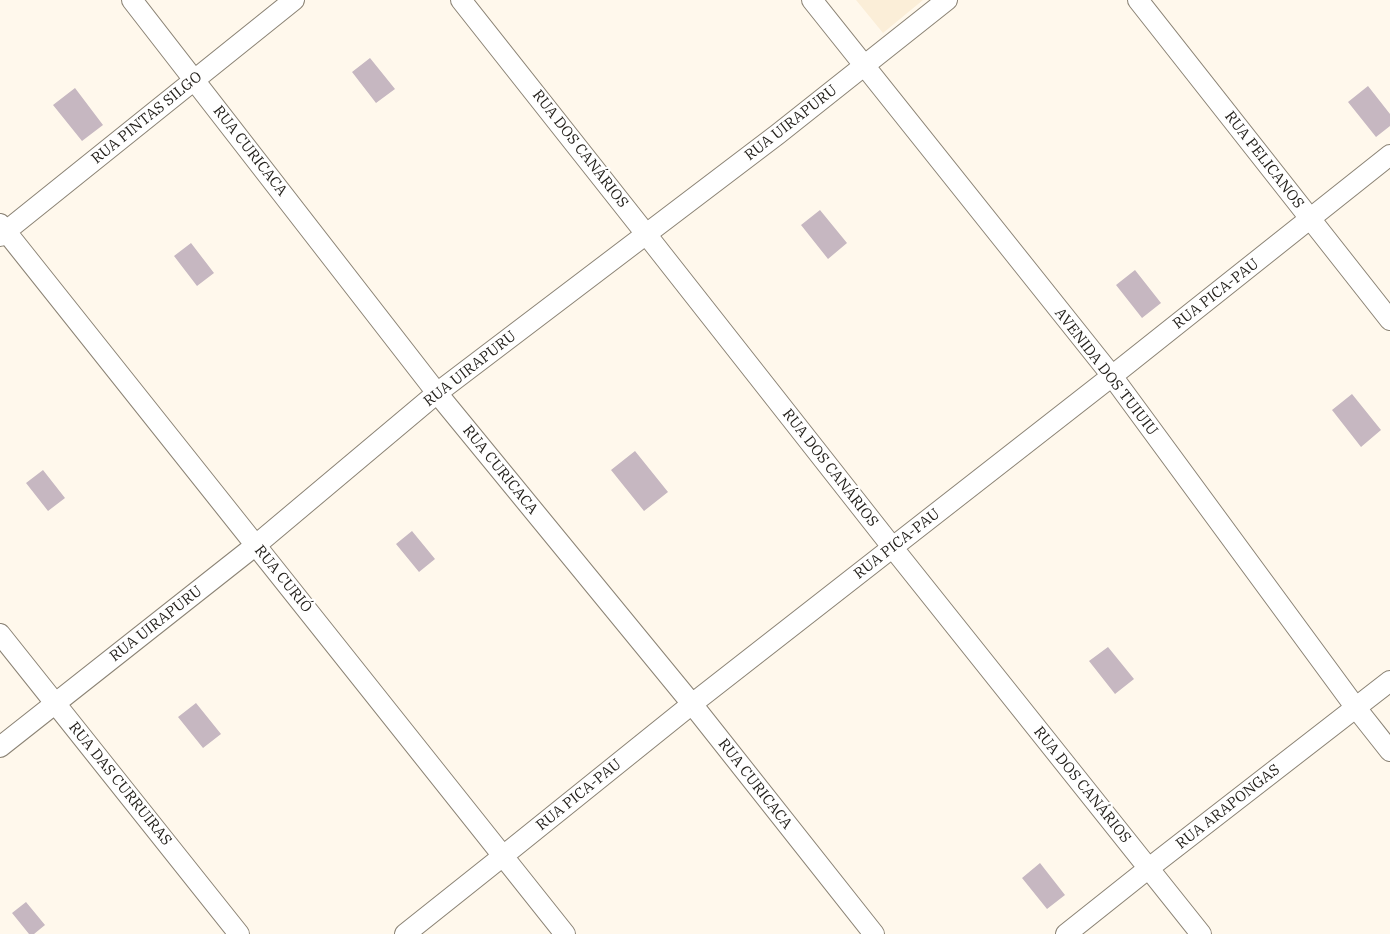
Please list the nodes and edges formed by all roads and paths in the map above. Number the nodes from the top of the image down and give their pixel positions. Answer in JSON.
{"nodes":[{"id":1,"x":132,"y":0,"type":"edge"},
{"id":2,"x":294,"y":0,"type":"edge"},
{"id":3,"x":462,"y":0,"type":"edge"},
{"id":4,"x":812,"y":0,"type":"edge"},
{"id":5,"x":947,"y":0,"type":"edge"},
{"id":6,"x":1138,"y":0,"type":"edge"},
{"id":7,"x":864,"y":66,"type":"junction"},
{"id":8,"x":194,"y":79,"type":"junction"},
{"id":9,"x":1390,"y":155,"type":"edge"},
{"id":10,"x":1310,"y":219,"type":"junction"},
{"id":11,"x":2,"y":230,"type":"edge"},
{"id":12,"x":646,"y":234,"type":"junction"},
{"id":13,"x":1390,"y":320,"type":"edge"},
{"id":14,"x":1112,"y":376,"type":"junction"},
{"id":15,"x":436,"y":393,"type":"junction"},
{"id":16,"x":256,"y":545,"type":"junction"},
{"id":17,"x":893,"y":548,"type":"junction"},
{"id":18,"x":0,"y":634,"type":"edge"},
{"id":19,"x":1390,"y":681,"type":"edge"},
{"id":20,"x":56,"y":703,"type":"junction"},
{"id":21,"x":692,"y":704,"type":"junction"},
{"id":22,"x":1356,"y":708,"type":"junction"},
{"id":23,"x":0,"y":747,"type":"edge"},
{"id":24,"x":1390,"y":751,"type":"edge"},
{"id":25,"x":503,"y":856,"type":"junction"},
{"id":26,"x":1149,"y":868,"type":"junction"},
{"id":27,"x":239,"y":934,"type":"edge"},
{"id":28,"x":405,"y":934,"type":"edge"},
{"id":29,"x":565,"y":934,"type":"edge"},
{"id":30,"x":874,"y":934,"type":"edge"},
{"id":31,"x":1066,"y":934,"type":"edge"},
{"id":32,"x":1201,"y":934,"type":"edge"}],
"edges":[{"from":1,"to":8,"type":"street","name":"RUA CURICACA"},
{"from":2,"to":8,"type":"street","name":"RUA PINTAS SILGO"},
{"from":3,"to":12,"type":"street","name":"RUA DOS CANÁRIOS"},
{"from":4,"to":7,"type":"street","name":"AVENIDA DOS TUIUIU"},
{"from":5,"to":7,"type":"street","name":"RUA UIRAPURU"},
{"from":6,"to":10,"type":"street","name":"RUA PELICANOS"},
{"from":7,"to":12,"type":"street","name":"RUA UIRAPURU"},
{"from":7,"to":14,"type":"street","name":"AVENIDA DOS TUIUIU"},
{"from":8,"to":11,"type":"street","name":"RUA PINTAS SILGO"},
{"from":8,"to":15,"type":"street","name":"RUA CURICACA"},
{"from":9,"to":10,"type":"street","name":"RUA PICA-PAU"},
{"from":10,"to":13,"type":"street","name":"RUA PELICANOS"},
{"from":10,"to":14,"type":"street","name":"RUA PICA-PAU"},
{"from":11,"to":16,"type":"street","name":"RUA CURIÓ"},
{"from":12,"to":15,"type":"street","name":"RUA UIRAPURU"},
{"from":12,"to":17,"type":"street","name":"RUA DOS CANÁRIOS"},
{"from":14,"to":17,"type":"street","name":"RUA PICA-PAU"},
{"from":14,"to":22,"type":"street","name":"AVENIDA DOS TUIUIU"},
{"from":15,"to":16,"type":"street","name":"RUA UIRAPURU"},
{"from":15,"to":21,"type":"street","name":"RUA CURICACA"},
{"from":16,"to":20,"type":"street","name":"RUA UIRAPURU"},
{"from":16,"to":25,"type":"street","name":"RUA CURIÓ"},
{"from":17,"to":21,"type":"street","name":"RUA PICA-PAU"},
{"from":17,"to":26,"type":"street","name":"RUA DOS CANÁRIOS"},
{"from":18,"to":20,"type":"street","name":"RUA DAS CURRUIRAS"},
{"from":19,"to":22,"type":"street","name":"RUA ARAPONGAS"},
{"from":20,"to":23,"type":"street","name":"RUA UIRAPURU"},
{"from":20,"to":27,"type":"street","name":"RUA DAS CURRUIRAS"},
{"from":21,"to":25,"type":"street","name":"RUA PICA-PAU"},
{"from":21,"to":30,"type":"street","name":"RUA CURICACA"},
{"from":22,"to":24,"type":"street","name":"AVENIDA DOS TUIUIU"},
{"from":22,"to":26,"type":"street","name":"RUA ARAPONGAS"},
{"from":25,"to":28,"type":"street","name":"RUA PICA-PAU"},
{"from":25,"to":29,"type":"street","name":"RUA CURIÓ"},
{"from":26,"to":31,"type":"street","name":"RUA ARAPONGAS"},
{"from":26,"to":32,"type":"street","name":"RUA DOS CANÁRIOS"}]}
